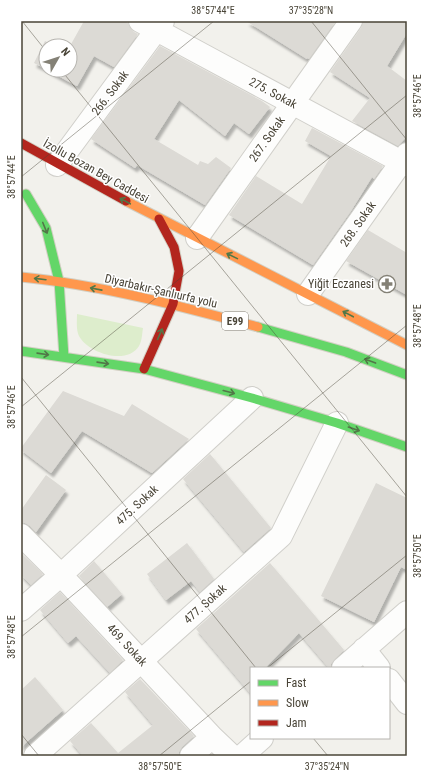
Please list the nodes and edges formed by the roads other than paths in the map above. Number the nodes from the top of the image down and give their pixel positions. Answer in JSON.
{"nodes":[{"id":1,"x":351,"y":21,"type":"edge"},
{"id":2,"x":153,"y":24,"type":"edge"},
{"id":3,"x":292,"y":103,"type":"junction"},
{"id":4,"x":21,"y":143,"type":"edge"},
{"id":5,"x":405,"y":160,"type":"edge"},
{"id":6,"x":57,"y":165,"type":"junction"},
{"id":7,"x":24,"y":191,"type":"edge"},
{"id":8,"x":159,"y":219,"type":"junction"},
{"id":9,"x":197,"y":238,"type":"junction"},
{"id":10,"x":21,"y":277,"type":"edge"},
{"id":11,"x":59,"y":281,"type":"junction"},
{"id":12,"x":308,"y":294,"type":"junction"},
{"id":13,"x":173,"y":304,"type":"junction"},
{"id":14,"x":407,"y":346,"type":"edge"},
{"id":15,"x":21,"y":351,"type":"edge"},
{"id":16,"x":64,"y":358,"type":"junction"},
{"id":17,"x":144,"y":369,"type":"junction"},
{"id":18,"x":407,"y":375,"type":"edge"},
{"id":19,"x":252,"y":398,"type":"junction"},
{"id":20,"x":336,"y":423,"type":"junction"},
{"id":21,"x":407,"y":447,"type":"edge"},
{"id":22,"x":21,"y":535,"type":"edge"},
{"id":23,"x":61,"y":575,"type":"junction"},
{"id":24,"x":21,"y":610,"type":"edge"},
{"id":25,"x":407,"y":612,"type":"edge"},
{"id":26,"x":364,"y":649,"type":"junction"},
{"id":27,"x":142,"y":661,"type":"junction"},
{"id":28,"x":344,"y":667,"type":"edge"},
{"id":29,"x":378,"y":667,"type":"edge"},
{"id":30,"x":390,"y":681,"type":"edge"},
{"id":31,"x":407,"y":703,"type":"edge"},
{"id":32,"x":212,"y":737,"type":"junction"},
{"id":33,"x":261,"y":739,"type":"edge"},
{"id":34,"x":35,"y":756,"type":"edge"},
{"id":35,"x":191,"y":756,"type":"edge"},
{"id":36,"x":232,"y":756,"type":"edge"},
{"id":37,"x":242,"y":756,"type":"edge"}],
"edges":[{"from":1,"to":3,"type":"street","name":"267. Sokak"},
{"from":2,"to":3,"type":"street","name":"275. Sokak"},
{"from":2,"to":6,"type":"street","name":"266. Sokak"},
{"from":3,"to":5,"type":"street","name":"275. Sokak"},
{"from":3,"to":9,"type":"street","name":"267. Sokak"},
{"from":4,"to":6,"type":"main road","name":"İzollu Bozan Bey Caddesi"},
{"from":5,"to":12,"type":"street","name":"268. Sokak"},
{"from":8,"to":6,"type":"main road","name":"İzollu Bozan Bey Caddesi","one_way":true},
{"from":7,"to":11,"type":"main road","one_way":true},
{"from":8,"to":9,"type":"main road","name":"İzollu Bozan Bey Caddesi"},
{"from":8,"to":13,"type":"main road"},
{"from":12,"to":9,"type":"main road","name":"İzollu Bozan Bey Caddesi","one_way":true},
{"from":11,"to":10,"type":"main road","name":"Diyarbakır-Şanlıurfa yolu","number":"E99","one_way":true},
{"from":13,"to":11,"type":"main road","name":"Diyarbakır-Şanlıurfa yolu","number":"E99","one_way":true},
{"from":11,"to":16,"type":"main road"},
{"from":14,"to":12,"type":"main road","name":"İzollu Bozan Bey Caddesi","one_way":true},
{"from":17,"to":13,"type":"main road","one_way":true},
{"from":18,"to":13,"type":"main road","name":"Diyarbakır-Şanlıurfa yolu","number":"E99","one_way":true},
{"from":15,"to":16,"type":"main road","one_way":true},
{"from":16,"to":17,"type":"main road","one_way":true},
{"from":17,"to":19,"type":"main road","one_way":true},
{"from":19,"to":20,"type":"main road"},
{"from":19,"to":23,"type":"street","name":"475. Sokak"},
{"from":20,"to":21,"type":"main road","one_way":true},
{"from":20,"to":27,"type":"street","name":"477. Sokak"},
{"from":22,"to":23,"type":"street","name":"469. Sokak"},
{"from":23,"to":24,"type":"street","name":"475. Sokak"},
{"from":23,"to":27,"type":"street","name":"469. Sokak"},
{"from":25,"to":26,"type":"street"},
{"from":26,"to":28,"type":"street"},
{"from":26,"to":29,"type":"street"},
{"from":27,"to":32,"type":"street","name":"469. Sokak"},
{"from":27,"to":34,"type":"street","name":"477. Sokak"},
{"from":30,"to":31,"type":"street"},
{"from":32,"to":35,"type":"street"},
{"from":32,"to":36,"type":"street","name":"469. Sokak"},
{"from":33,"to":37,"type":"street"}]}
